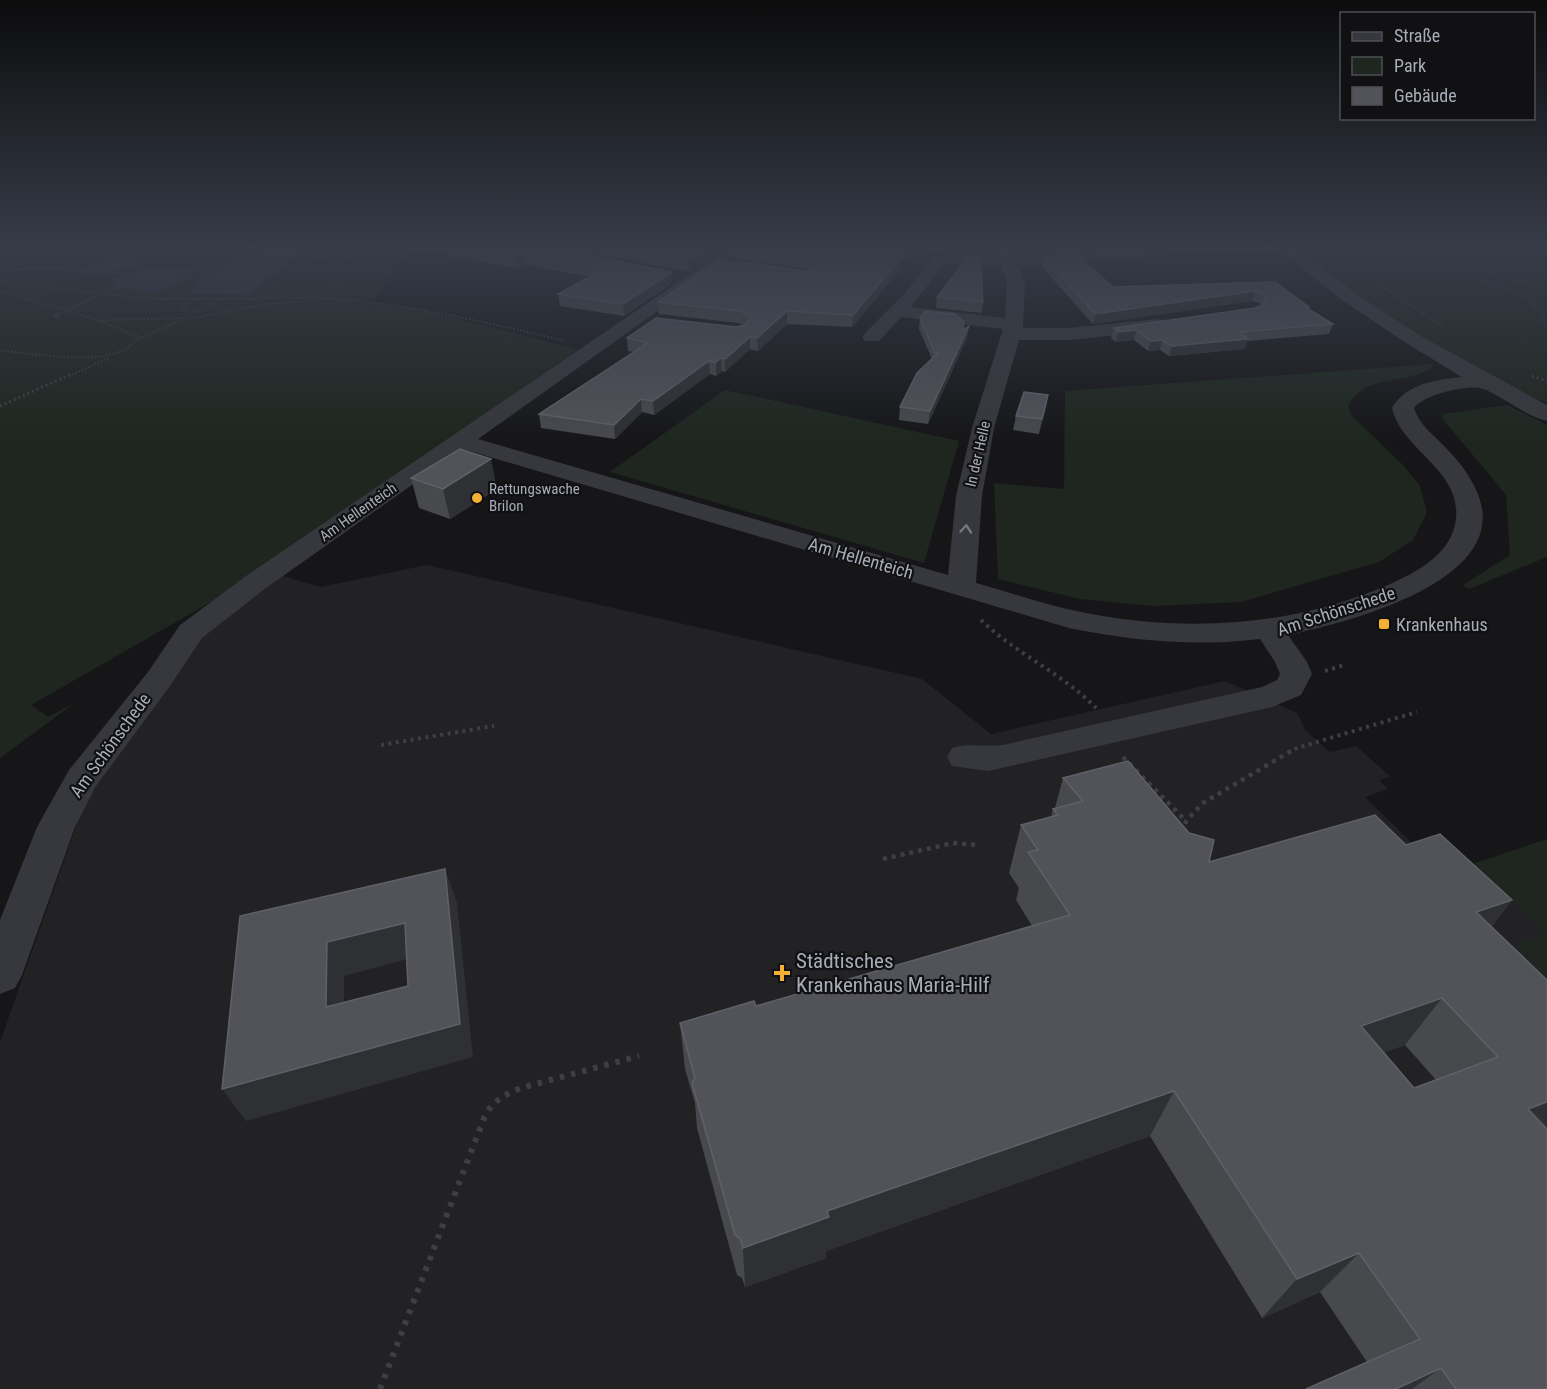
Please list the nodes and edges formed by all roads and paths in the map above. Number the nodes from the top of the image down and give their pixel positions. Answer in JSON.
{"nodes":[{"id":1,"x":76,"y":314,"type":"edge"},
{"id":2,"x":212,"y":314,"type":"edge"},
{"id":3,"x":448,"y":314,"type":"edge"},
{"id":4,"x":645,"y":314,"type":"edge"},
{"id":5,"x":894,"y":314,"type":"edge"},
{"id":6,"x":915,"y":314,"type":"edge"},
{"id":7,"x":1014,"y":314,"type":"edge"},
{"id":8,"x":1373,"y":314,"type":"edge"},
{"id":9,"x":1422,"y":314,"type":"edge"},
{"id":10,"x":1542,"y":314,"type":"edge"},
{"id":11,"x":182,"y":319,"type":"junction"},
{"id":12,"x":97,"y":320,"type":"junction"},
{"id":13,"x":636,"y":320,"type":"junction"},
{"id":14,"x":660,"y":321,"type":"edge"},
{"id":15,"x":1173,"y":322,"type":"edge"},
{"id":16,"x":1012,"y":329,"type":"junction"},
{"id":17,"x":1547,"y":330,"type":"edge"},
{"id":18,"x":1451,"y":332,"type":"dead end"},
{"id":19,"x":872,"y":337,"type":"dead end"},
{"id":20,"x":136,"y":340,"type":"junction"},
{"id":21,"x":595,"y":348,"type":"junction"},
{"id":22,"x":0,"y":351,"type":"edge"},
{"id":23,"x":116,"y":354,"type":"junction"},
{"id":24,"x":94,"y":358,"type":"junction"},
{"id":25,"x":97,"y":363,"type":"junction"},
{"id":26,"x":1528,"y":375,"type":"dead end"},
{"id":27,"x":1484,"y":381,"type":"junction"},
{"id":28,"x":1547,"y":381,"type":"edge"},
{"id":29,"x":51,"y":384,"type":"junction"},
{"id":30,"x":57,"y":387,"type":"dead end"},
{"id":31,"x":0,"y":406,"type":"edge"},
{"id":32,"x":1547,"y":414,"type":"edge"},
{"id":33,"x":460,"y":441,"type":"junction"},
{"id":34,"x":256,"y":582,"type":"joint"},
{"id":35,"x":961,"y":587,"type":"junction"},
{"id":36,"x":1269,"y":630,"type":"junction"},
{"id":37,"x":1417,"y":712,"type":"dead end"},
{"id":38,"x":494,"y":726,"type":"dead end"},
{"id":39,"x":1109,"y":733,"type":"junction"},
{"id":40,"x":381,"y":746,"type":"dead end"},
{"id":41,"x":965,"y":757,"type":"dead end"},
{"id":42,"x":1186,"y":821,"type":"junction"},
{"id":43,"x":1184,"y":841,"type":"edge"},
{"id":44,"x":978,"y":845,"type":"dead end"},
{"id":45,"x":883,"y":859,"type":"dead end"},
{"id":46,"x":0,"y":975,"type":"edge"},
{"id":47,"x":639,"y":1056,"type":"dead end"},
{"id":48,"x":380,"y":1389,"type":"edge"}],
"edges":[{"from":1,"to":12,"type":"path"},
{"from":2,"to":11,"type":"path"},
{"from":3,"to":21,"type":"path"},
{"from":4,"to":13,"type":"street","name":"Am Hellenteich"},
{"from":5,"to":19,"type":"street"},
{"from":6,"to":16,"type":"street"},
{"from":7,"to":16,"type":"street","name":"In der Helle"},
{"from":8,"to":27,"type":"street"},
{"from":9,"to":18,"type":"path"},
{"from":10,"to":17,"type":"path"},
{"from":11,"to":12,"type":"path"},
{"from":11,"to":20,"type":"path"},
{"from":12,"to":20,"type":"path"},
{"from":13,"to":14,"type":"street"},
{"from":13,"to":21,"type":"street","name":"Am Hellenteich"},
{"from":15,"to":16,"type":"street"},
{"from":35,"to":16,"type":"street","name":"In der Helle","one_way":true},
{"from":20,"to":23,"type":"path"},
{"from":21,"to":33,"type":"street","name":"Am Hellenteich"},
{"from":22,"to":24,"type":"path"},
{"from":23,"to":24,"type":"path"},
{"from":23,"to":25,"type":"path"},
{"from":24,"to":25,"type":"path"},
{"from":25,"to":29,"type":"path"},
{"from":26,"to":28,"type":"path"},
{"from":27,"to":32,"type":"street"},
{"from":27,"to":36,"type":"street","name":"Am Schönschede"},
{"from":29,"to":30,"type":"path"},
{"from":29,"to":31,"type":"path"},
{"from":33,"to":34,"type":"street","name":"Am Hellenteich"},
{"from":33,"to":35,"type":"street","name":"Am Hellenteich"},
{"from":34,"to":46,"type":"street","name":"Am Schönschede"},
{"from":35,"to":36,"type":"street","name":"Am Hellenteich"},
{"from":35,"to":39,"type":"path"},
{"from":36,"to":39,"type":"street","name":"Am Schönschede"},
{"from":37,"to":42,"type":"path"},
{"from":38,"to":40,"type":"path"},
{"from":39,"to":41,"type":"street","name":"Am Schönschede"},
{"from":39,"to":42,"type":"path"},
{"from":42,"to":43,"type":"path"},
{"from":44,"to":45,"type":"path"},
{"from":47,"to":48,"type":"path"}]}
